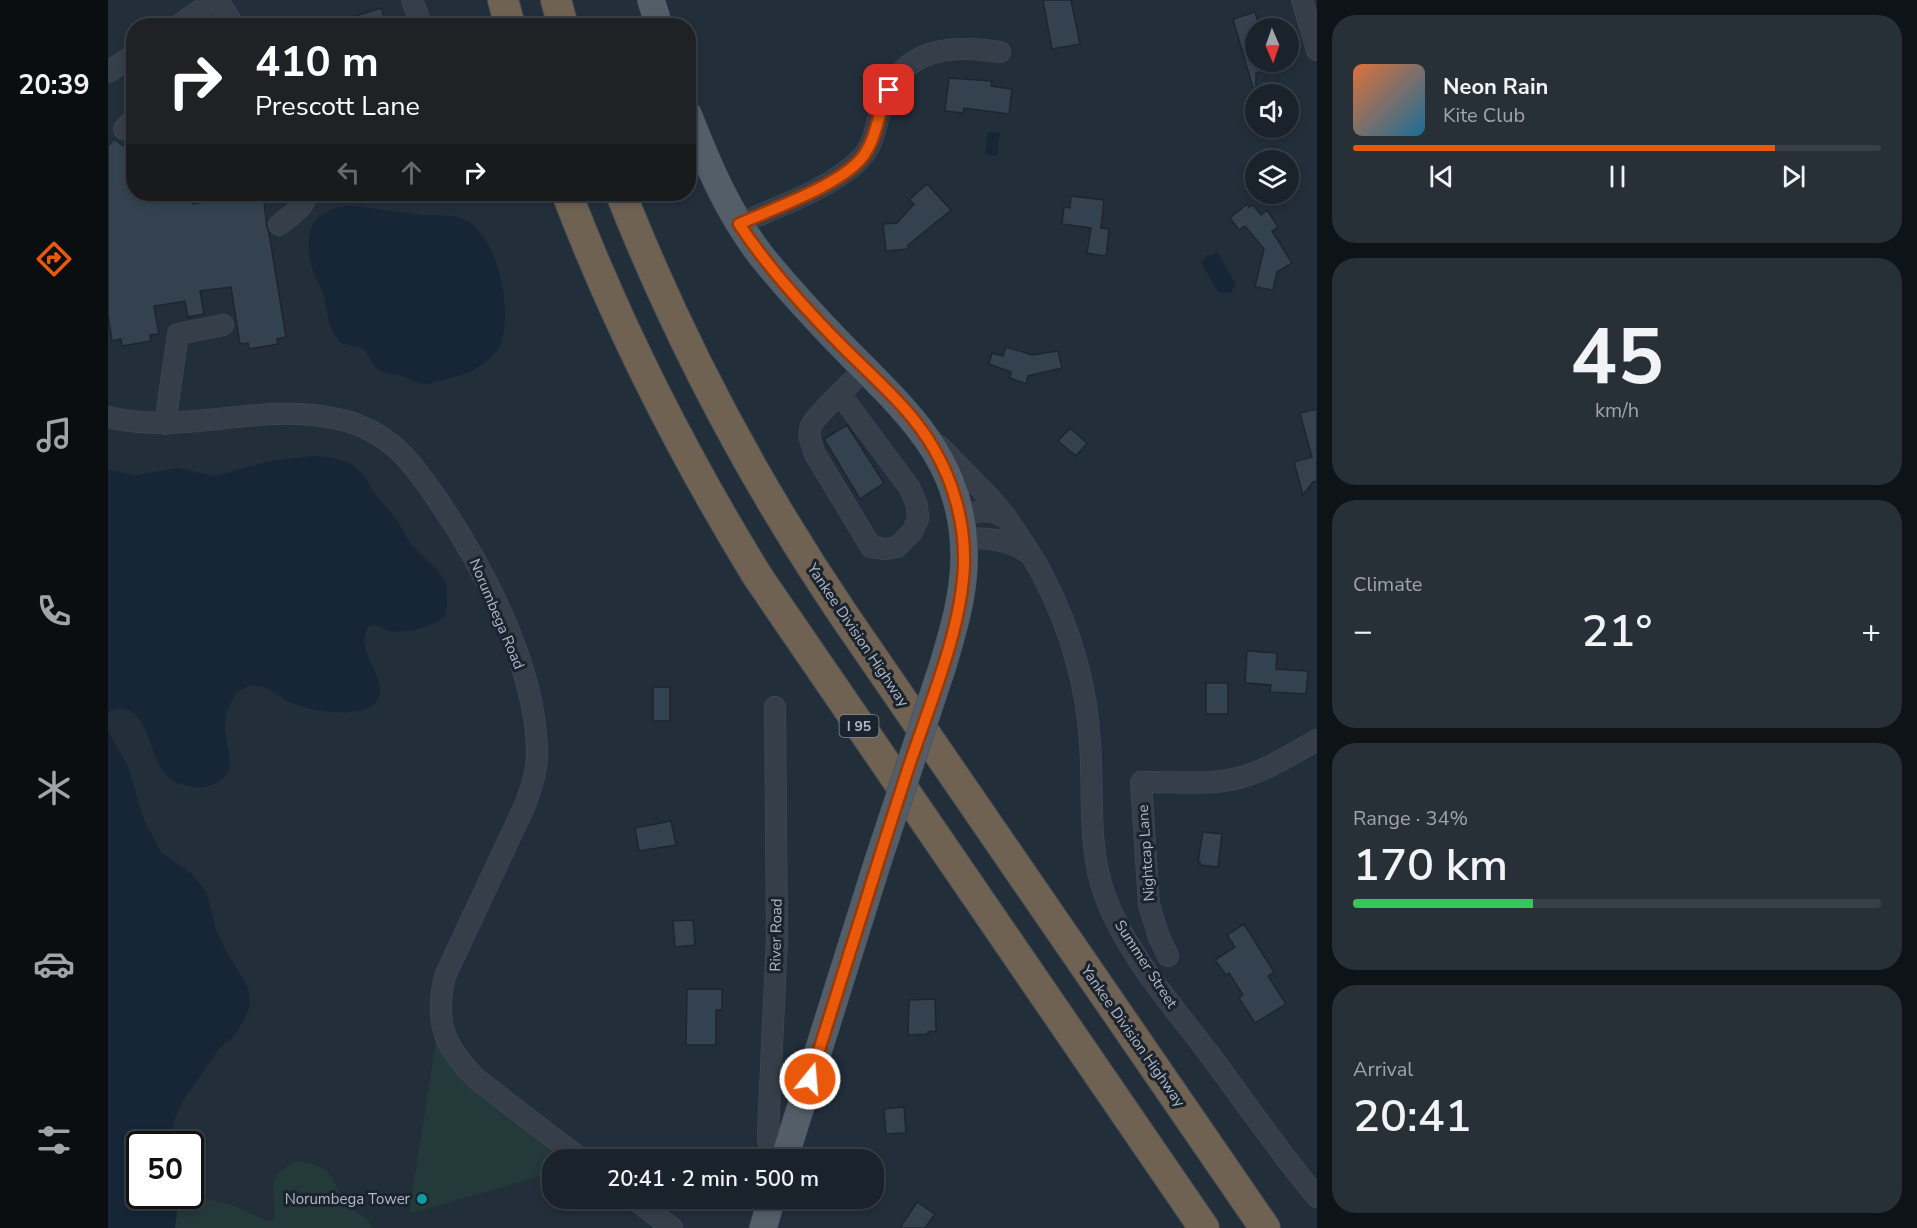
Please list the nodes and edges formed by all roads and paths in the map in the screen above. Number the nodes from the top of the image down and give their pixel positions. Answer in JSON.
{"nodes":[{"id":1,"x":217,"y":0,"type":"edge"},
{"id":2,"x":412,"y":0,"type":"edge"},
{"id":3,"x":503,"y":0,"type":"edge"},
{"id":4,"x":556,"y":0,"type":"edge"},
{"id":5,"x":651,"y":0,"type":"edge"},
{"id":6,"x":1302,"y":0,"type":"edge"},
{"id":7,"x":189,"y":18,"type":"edge"},
{"id":8,"x":229,"y":18,"type":"edge"},
{"id":9,"x":419,"y":18,"type":"edge"},
{"id":10,"x":508,"y":18,"type":"edge"},
{"id":11,"x":561,"y":18,"type":"edge"},
{"id":12,"x":657,"y":18,"type":"edge"},
{"id":13,"x":1317,"y":50,"type":"edge"},
{"id":14,"x":1000,"y":52,"type":"dead end"},
{"id":15,"x":126,"y":60,"type":"edge"},
{"id":16,"x":108,"y":72,"type":"edge"},
{"id":17,"x":696,"y":133,"type":"edge"},
{"id":18,"x":304,"y":201,"type":"edge"},
{"id":19,"x":570,"y":201,"type":"edge"},
{"id":20,"x":624,"y":201,"type":"edge"},
{"id":21,"x":739,"y":224,"type":"junction"},
{"id":22,"x":279,"y":225,"type":"dead end"},
{"id":23,"x":223,"y":325,"type":"dead end"},
{"id":24,"x":864,"y":369,"type":"junction"},
{"id":25,"x":840,"y":394,"type":"junction"},
{"id":26,"x":108,"y":417,"type":"edge"},
{"id":27,"x":165,"y":424,"type":"junction"},
{"id":28,"x":919,"y":425,"type":"junction"},
{"id":29,"x":1008,"y":520,"type":"junction"},
{"id":30,"x":961,"y":527,"type":"junction"},
{"id":31,"x":1030,"y":554,"type":"junction"},
{"id":32,"x":775,"y":707,"type":"dead end"},
{"id":33,"x":1317,"y":740,"type":"edge"},
{"id":34,"x":1168,"y":956,"type":"dead end"},
{"id":35,"x":568,"y":1149,"type":"edge"},
{"id":36,"x":770,"y":1149,"type":"edge"},
{"id":37,"x":787,"y":1149,"type":"edge"},
{"id":38,"x":1317,"y":1197,"type":"edge"},
{"id":39,"x":647,"y":1209,"type":"edge"},
{"id":40,"x":769,"y":1209,"type":"edge"},
{"id":41,"x":672,"y":1228,"type":"edge"},
{"id":42,"x":763,"y":1228,"type":"edge"},
{"id":43,"x":1204,"y":1228,"type":"edge"},
{"id":44,"x":1265,"y":1228,"type":"edge"}],
"edges":[{"from":1,"to":7,"type":"street"},
{"from":1,"to":8,"type":"street"},
{"from":2,"to":9,"type":"street"},
{"from":3,"to":10,"type":"highway"},
{"from":4,"to":11,"type":"highway"},
{"from":5,"to":12,"type":"main road"},
{"from":6,"to":13,"type":"street"},
{"from":14,"to":21,"type":"street"},
{"from":15,"to":16,"type":"street"},
{"from":17,"to":21,"type":"main road"},
{"from":18,"to":22,"type":"street"},
{"from":19,"to":43,"type":"highway","number":"I 95"},
{"from":20,"to":44,"type":"highway","name":"Yankee Division Highway"},
{"from":21,"to":24,"type":"main road"},
{"from":23,"to":27,"type":"street"},
{"from":24,"to":25,"type":"street"},
{"from":24,"to":28,"type":"main road"},
{"from":25,"to":25,"type":"street"},
{"from":26,"to":27,"type":"street","name":"Norumbega Road"},
{"from":27,"to":35,"type":"street","name":"Norumbega Road"},
{"from":28,"to":29,"type":"street","name":"Summer Street"},
{"from":28,"to":30,"type":"main road"},
{"from":29,"to":30,"type":"street"},
{"from":29,"to":31,"type":"street","name":"Summer Street"},
{"from":30,"to":31,"type":"street"},
{"from":30,"to":37,"type":"main road","bridge":true},
{"from":31,"to":38,"type":"street","name":"Summer Street"},
{"from":32,"to":36,"type":"street","name":"River Road"},
{"from":33,"to":34,"type":"street","name":"Nightcap Lane"},
{"from":39,"to":41,"type":"street"},
{"from":40,"to":42,"type":"main road"}]}
